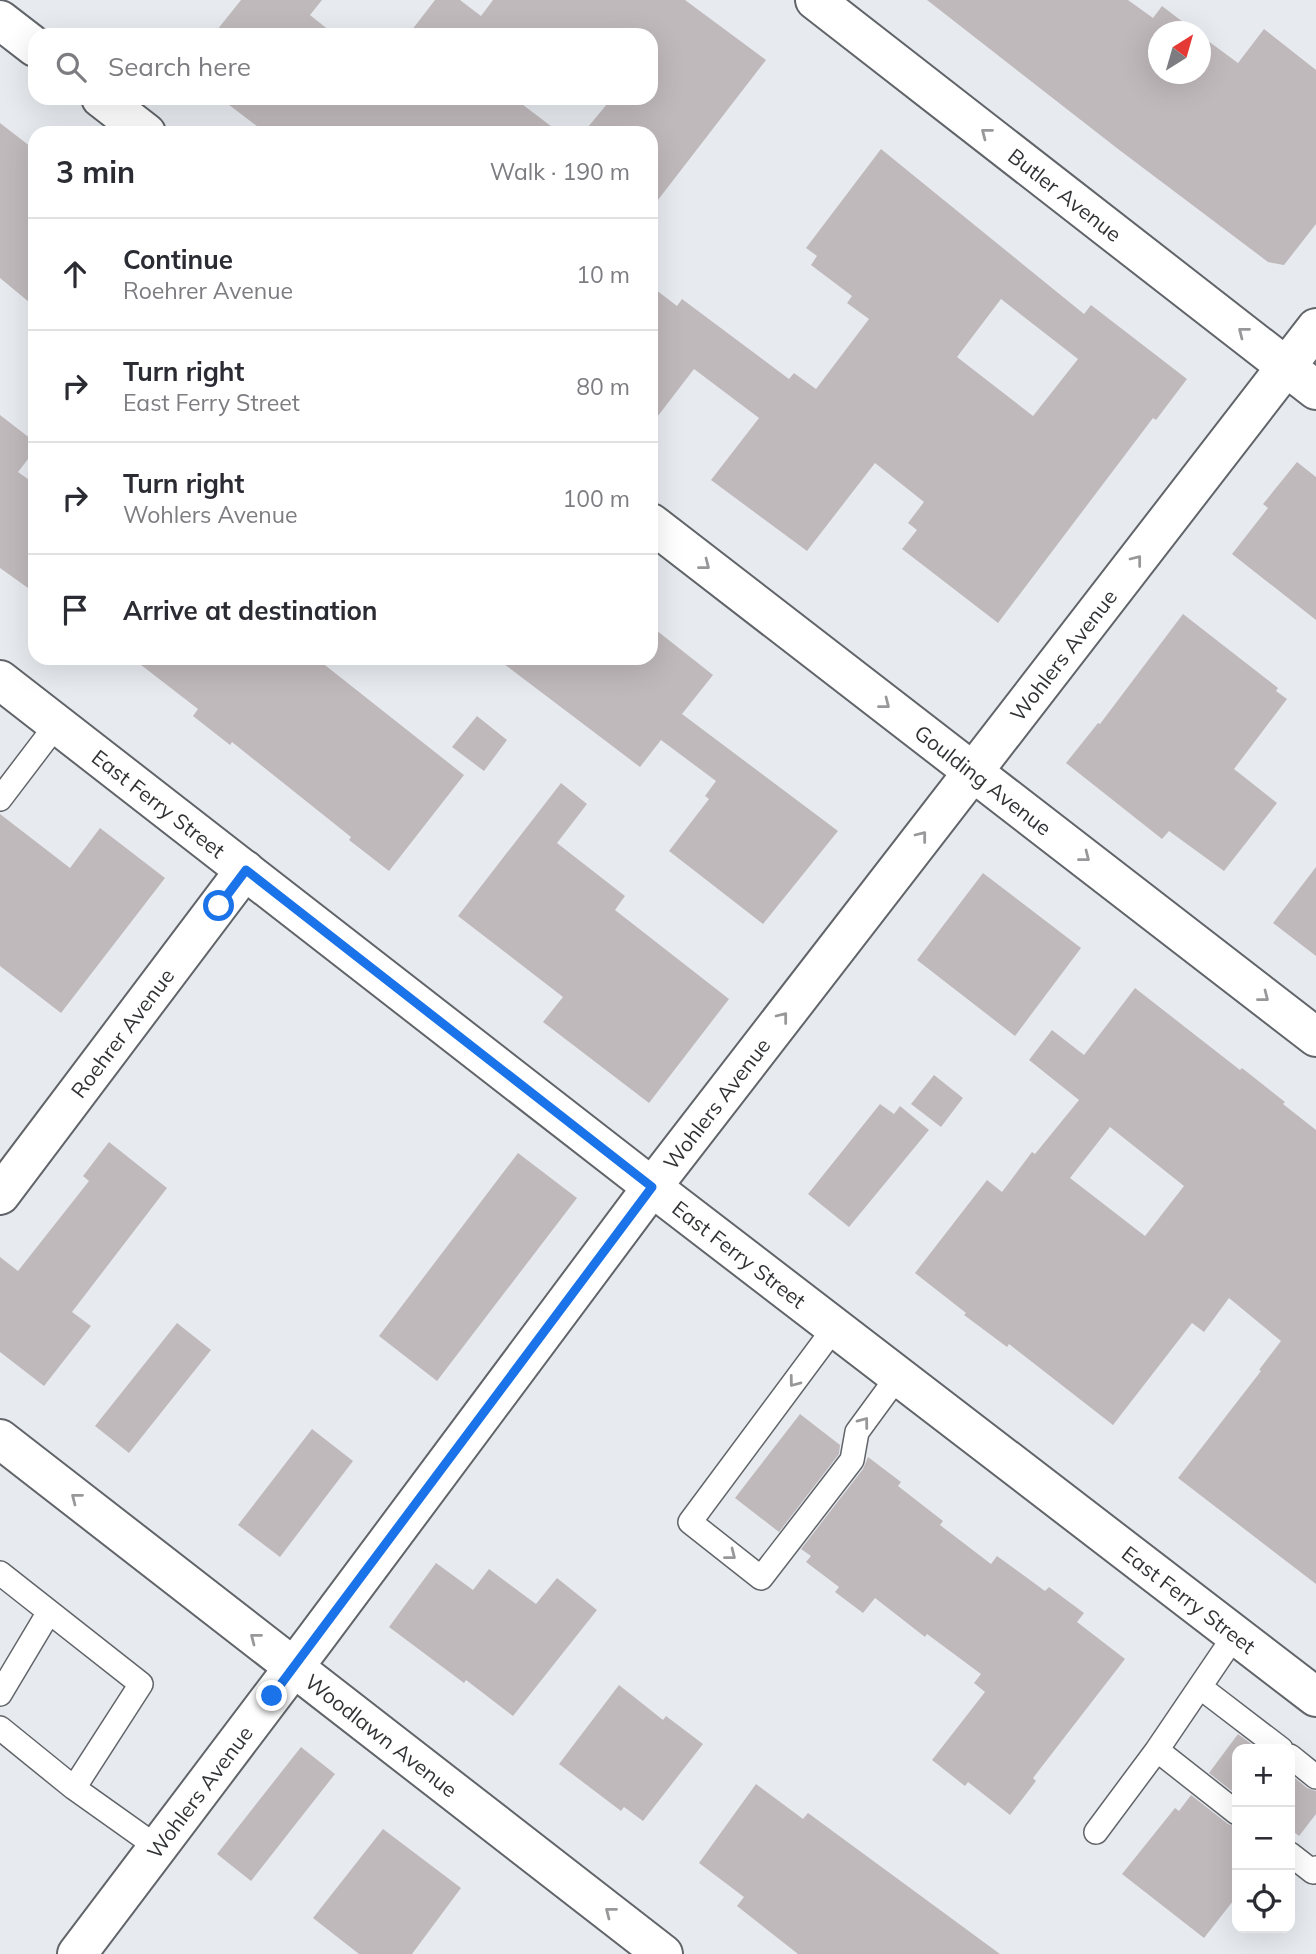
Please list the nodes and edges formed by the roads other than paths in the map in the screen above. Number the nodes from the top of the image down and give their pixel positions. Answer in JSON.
{"nodes":[{"id":1,"x":815,"y":0,"type":"edge"},
{"id":2,"x":0,"y":20,"type":"edge"},
{"id":3,"x":28,"y":42,"type":"edge"},
{"id":4,"x":110,"y":105,"type":"edge"},
{"id":5,"x":137,"y":126,"type":"edge"},
{"id":6,"x":1316,"y":328,"type":"edge"},
{"id":7,"x":1286,"y":366,"type":"junction"},
{"id":8,"x":1316,"y":390,"type":"edge"},
{"id":9,"x":658,"y":528,"type":"edge"},
{"id":10,"x":0,"y":680,"type":"edge"},
{"id":11,"x":57,"y":724,"type":"junction"},
{"id":12,"x":973,"y":771,"type":"junction"},
{"id":13,"x":0,"y":799,"type":"edge"},
{"id":14,"x":246,"y":870,"type":"junction"},
{"id":15,"x":1316,"y":1037,"type":"edge"},
{"id":16,"x":652,"y":1187,"type":"junction"},
{"id":17,"x":0,"y":1195,"type":"edge"},
{"id":18,"x":835,"y":1327,"type":"junction"},
{"id":19,"x":898,"y":1376,"type":"junction"},
{"id":20,"x":0,"y":1439,"type":"edge"},
{"id":21,"x":0,"y":1573,"type":"edge"},
{"id":22,"x":50,"y":1612,"type":"junction"},
{"id":23,"x":1235,"y":1635,"type":"junction"},
{"id":24,"x":293,"y":1668,"type":"junction"},
{"id":25,"x":1200,"y":1687,"type":"junction"},
{"id":26,"x":0,"y":1694,"type":"edge"},
{"id":27,"x":1316,"y":1697,"type":"edge"},
{"id":28,"x":0,"y":1728,"type":"edge"},
{"id":29,"x":1274,"y":1744,"type":"edge"},
{"id":30,"x":1157,"y":1750,"type":"junction"},
{"id":31,"x":1295,"y":1760,"type":"edge"},
{"id":32,"x":1316,"y":1777,"type":"edge"},
{"id":33,"x":74,"y":1788,"type":"junction"},
{"id":34,"x":1232,"y":1809,"type":"edge"},
{"id":35,"x":1096,"y":1832,"type":"dead end"},
{"id":36,"x":157,"y":1847,"type":"junction"},
{"id":37,"x":1295,"y":1858,"type":"edge"},
{"id":38,"x":1316,"y":1868,"type":"edge"},
{"id":39,"x":77,"y":1954,"type":"edge"},
{"id":40,"x":663,"y":1954,"type":"edge"}],
"edges":[{"from":7,"to":1,"type":"street","name":"Butler Avenue","one_way":true},
{"from":2,"to":3,"type":"street"},
{"from":4,"to":5,"type":"street"},
{"from":6,"to":7,"type":"street","name":"Wohlers Avenue"},
{"from":7,"to":8,"type":"street","name":"Butler Avenue"},
{"from":12,"to":7,"type":"street","name":"Wohlers Avenue","one_way":true},
{"from":9,"to":12,"type":"street","name":"Goulding Avenue","one_way":true},
{"from":10,"to":11,"type":"street","name":"East Ferry Street"},
{"from":11,"to":13,"type":"lane"},
{"from":11,"to":14,"type":"street","name":"East Ferry Street"},
{"from":12,"to":15,"type":"street","name":"Goulding Avenue","one_way":true},
{"from":16,"to":12,"type":"street","name":"Wohlers Avenue","one_way":true},
{"from":14,"to":16,"type":"street","name":"East Ferry Street"},
{"from":14,"to":17,"type":"street","name":"Roehrer Avenue"},
{"from":16,"to":18,"type":"street","name":"East Ferry Street"},
{"from":16,"to":24,"type":"street","name":"Wohlers Avenue"},
{"from":18,"to":19,"type":"street","name":"East Ferry Street"},
{"from":18,"to":19,"type":"lane","one_way":true},
{"from":19,"to":23,"type":"street","name":"East Ferry Street"},
{"from":24,"to":20,"type":"street","name":"Woodlawn Avenue","one_way":true},
{"from":21,"to":22,"type":"lane"},
{"from":22,"to":26,"type":"lane"},
{"from":22,"to":33,"type":"lane"},
{"from":23,"to":25,"type":"lane"},
{"from":23,"to":27,"type":"street","name":"East Ferry Street"},
{"from":24,"to":36,"type":"street","name":"Wohlers Avenue"},
{"from":40,"to":24,"type":"street","name":"Woodlawn Avenue","one_way":true},
{"from":25,"to":29,"type":"lane"},
{"from":25,"to":30,"type":"lane"},
{"from":28,"to":33,"type":"lane"},
{"from":30,"to":34,"type":"lane"},
{"from":30,"to":35,"type":"lane"},
{"from":31,"to":32,"type":"lane"},
{"from":33,"to":36,"type":"lane"},
{"from":36,"to":39,"type":"street","name":"Wohlers Avenue"},
{"from":37,"to":38,"type":"lane"}]}
